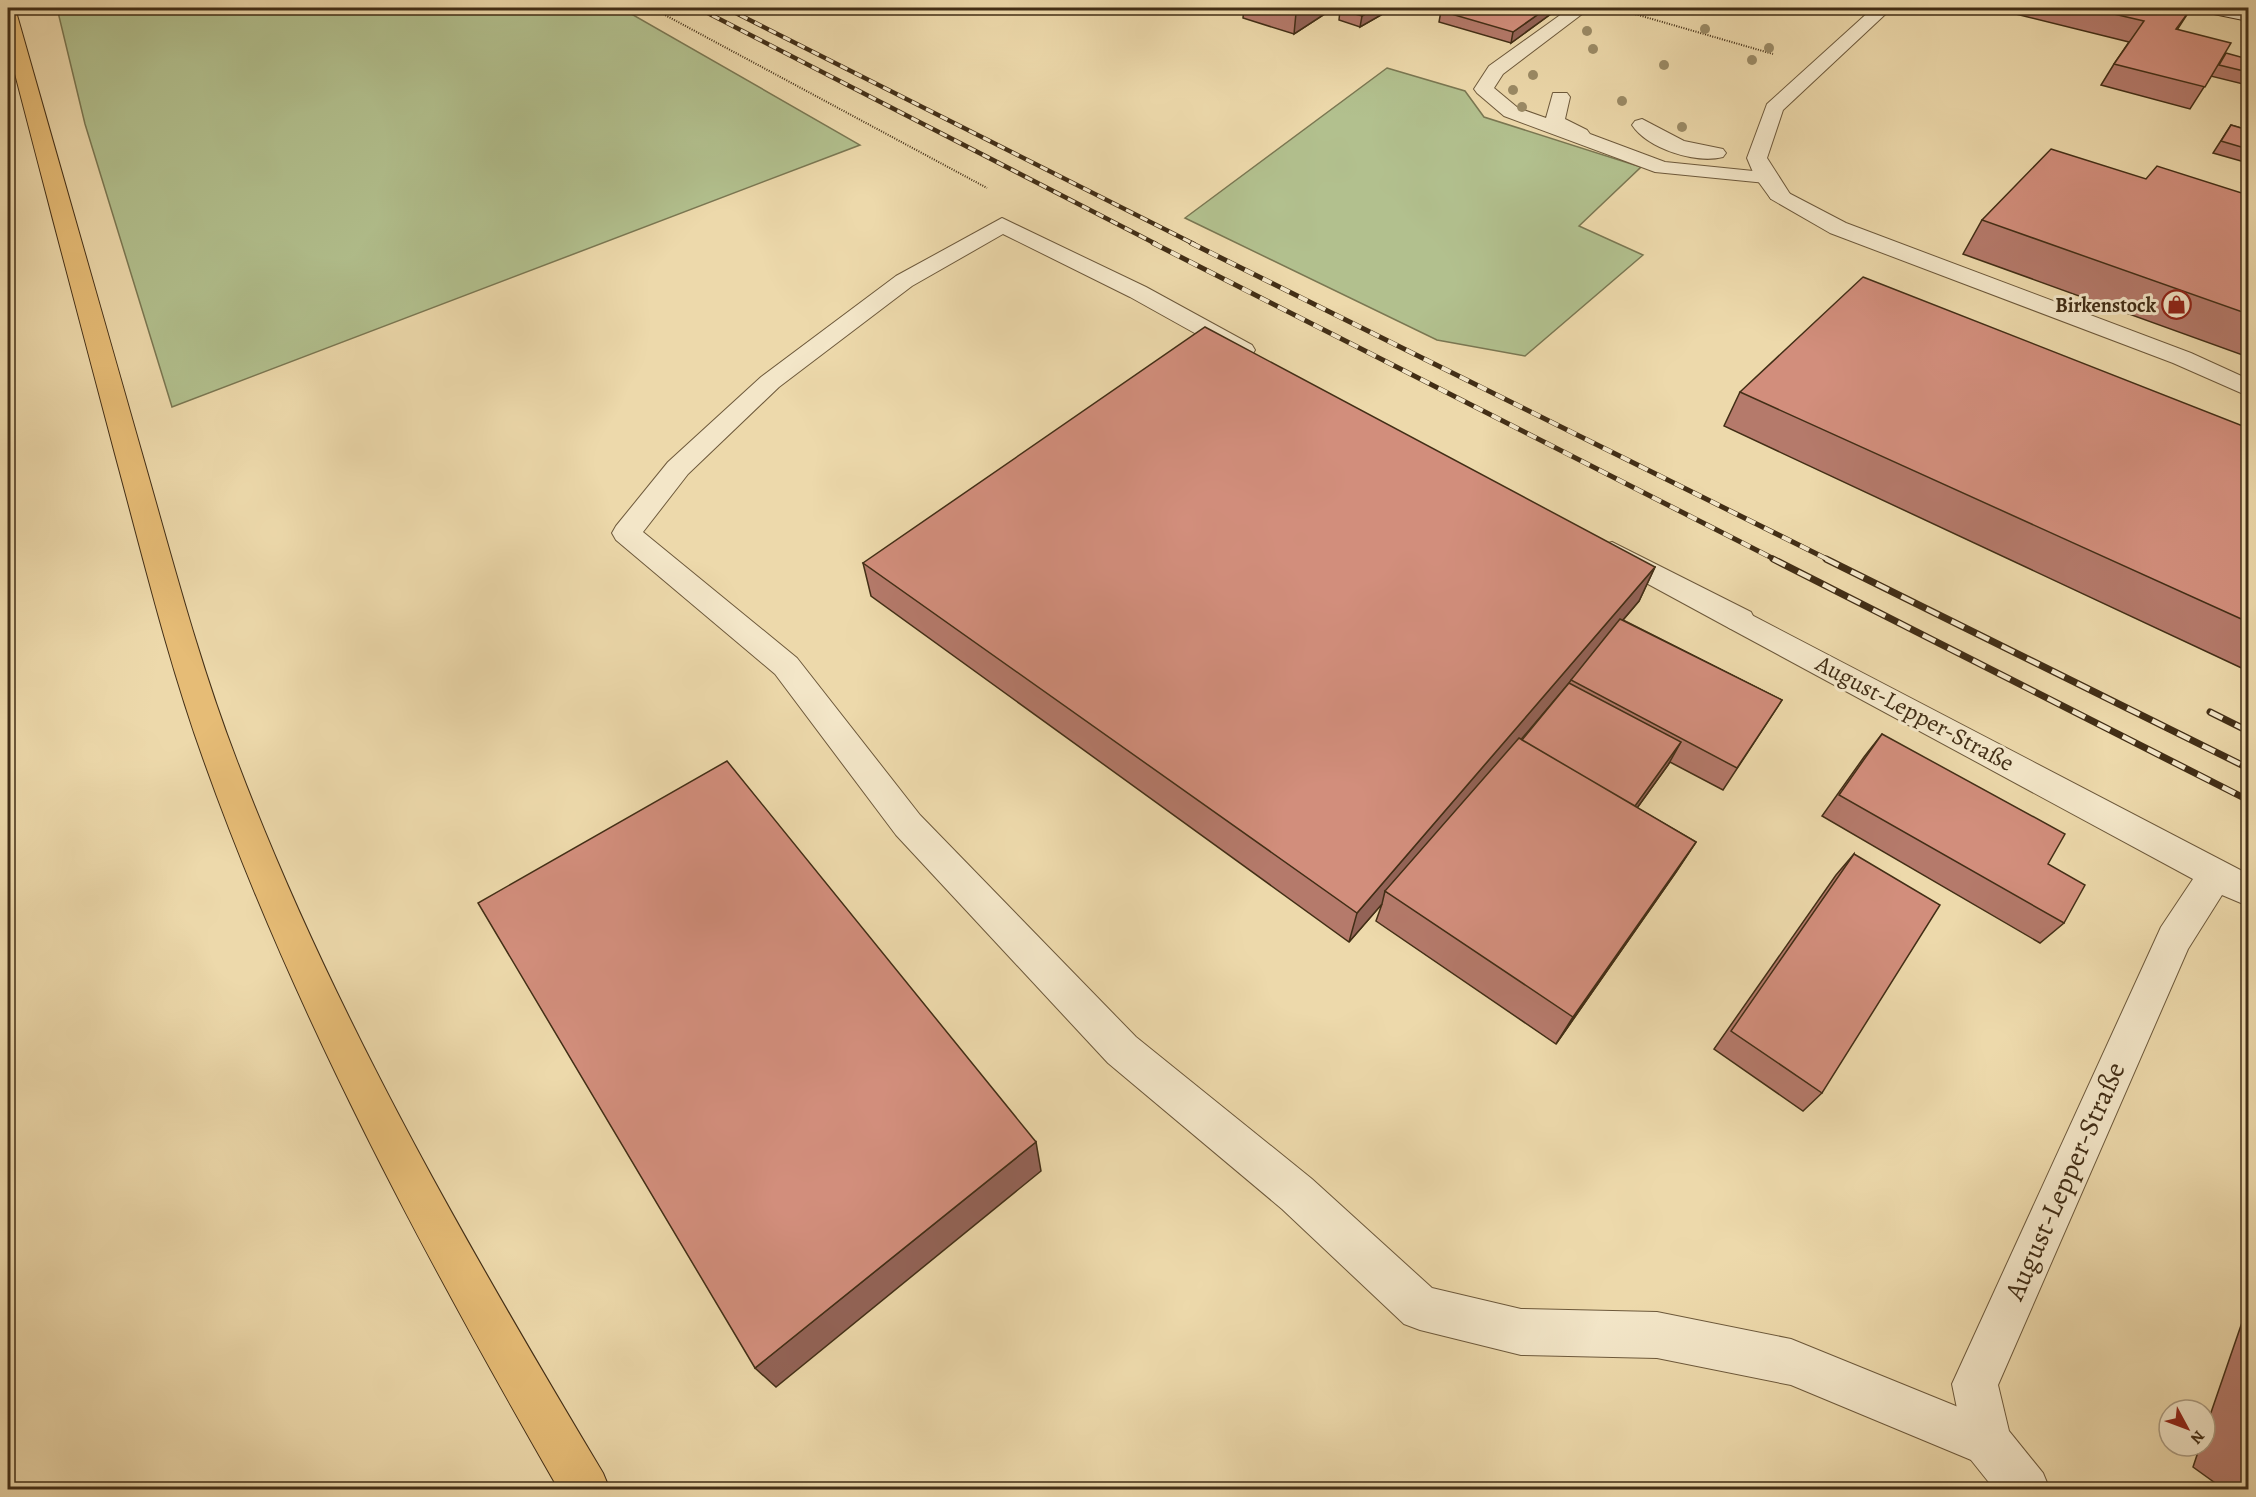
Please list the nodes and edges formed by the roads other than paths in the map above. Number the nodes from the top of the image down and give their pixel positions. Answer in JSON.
{"nodes":[{"id":1,"x":1581,"y":8,"type":"edge"},
{"id":2,"x":1883,"y":8,"type":"edge"},
{"id":3,"x":2211,"y":8,"type":"edge"},
{"id":4,"x":8,"y":15,"type":"edge"},
{"id":5,"x":2248,"y":16,"type":"edge"},
{"id":6,"x":1560,"y":97,"type":"dead end"},
{"id":7,"x":1642,"y":125,"type":"dead end"},
{"id":8,"x":1609,"y":149,"type":"junction"},
{"id":9,"x":1757,"y":158,"type":"junction"},
{"id":10,"x":1772,"y":186,"type":"junction"},
{"id":11,"x":1264,"y":362,"type":"edge"},
{"id":12,"x":2248,"y":388,"type":"edge"},
{"id":13,"x":1587,"y":539,"type":"edge"},
{"id":14,"x":2233,"y":882,"type":"edge"},
{"id":15,"x":1988,"y":1443,"type":"junction"},
{"id":16,"x":586,"y":1490,"type":"edge"},
{"id":17,"x":2026,"y":1490,"type":"edge"}],
"edges":[{"from":1,"to":8,"type":"street"},
{"from":2,"to":9,"type":"street"},
{"from":3,"to":5,"type":"street"},
{"from":4,"to":16,"type":"main road"},
{"from":6,"to":8,"type":"street"},
{"from":7,"to":9,"type":"street"},
{"from":8,"to":10,"type":"street"},
{"from":9,"to":10,"type":"street"},
{"from":10,"to":12,"type":"street"},
{"from":11,"to":15,"type":"street"},
{"from":13,"to":14,"type":"street","name":"August-Lepper-Straße"},
{"from":14,"to":15,"type":"street","name":"August-Lepper-Straße"},
{"from":15,"to":17,"type":"street","name":"August-Lepper-Straße"}]}
